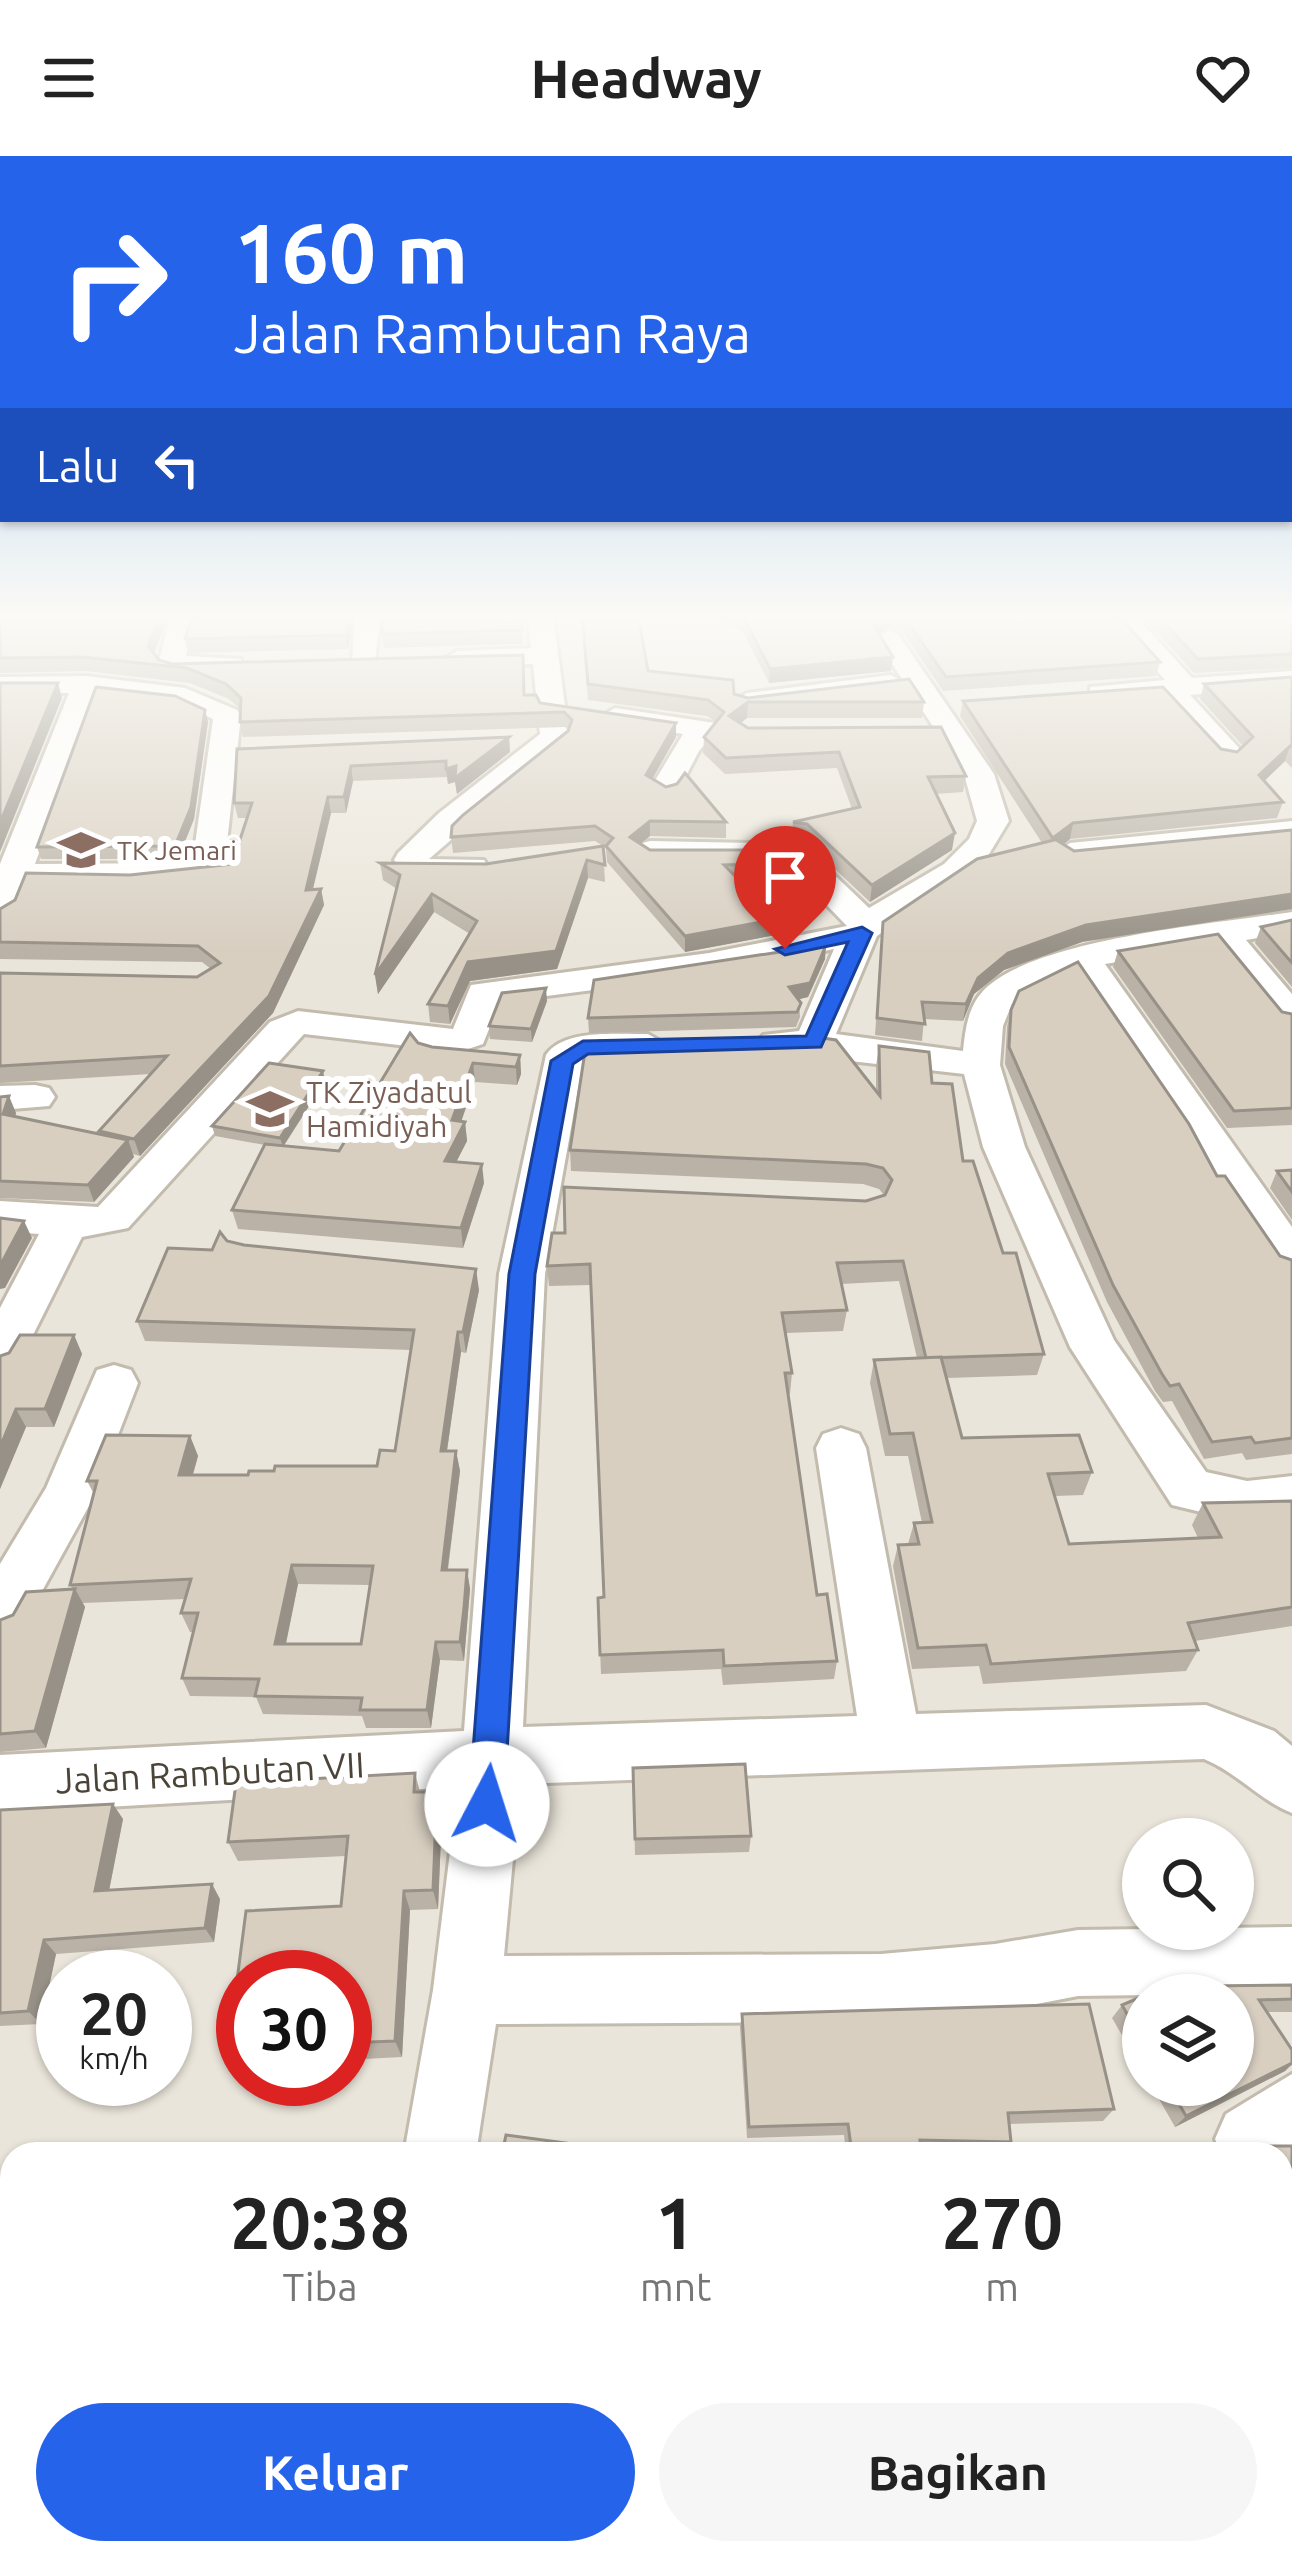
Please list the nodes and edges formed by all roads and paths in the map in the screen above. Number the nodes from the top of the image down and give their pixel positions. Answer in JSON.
{"nodes":[{"id":1,"x":69,"y":726,"type":"edge"},
{"id":2,"x":230,"y":726,"type":"edge"},
{"id":3,"x":543,"y":726,"type":"edge"},
{"id":4,"x":558,"y":726,"type":"edge"},
{"id":5,"x":675,"y":726,"type":"edge"},
{"id":6,"x":946,"y":726,"type":"edge"},
{"id":7,"x":1208,"y":726,"type":"edge"},
{"id":8,"x":508,"y":739,"type":"edge"},
{"id":9,"x":1230,"y":755,"type":"edge"},
{"id":10,"x":664,"y":789,"type":"edge"},
{"id":11,"x":1292,"y":831,"type":"edge"},
{"id":12,"x":650,"y":851,"type":"edge"},
{"id":13,"x":1070,"y":853,"type":"edge"},
{"id":14,"x":502,"y":864,"type":"edge"},
{"id":15,"x":9,"y":874,"type":"edge"},
{"id":16,"x":0,"y":914,"type":"edge"},
{"id":17,"x":1292,"y":922,"type":"edge"},
{"id":18,"x":864,"y":930,"type":"junction"},
{"id":19,"x":1221,"y":932,"type":"junction"},
{"id":20,"x":1082,"y":957,"type":"junction"},
{"id":21,"x":1292,"y":1018,"type":"edge"},
{"id":22,"x":814,"y":1042,"type":"junction"},
{"id":23,"x":742,"y":1043,"type":"edge"},
{"id":24,"x":694,"y":1044,"type":"edge"},
{"id":25,"x":395,"y":1047,"type":"edge"},
{"id":26,"x":531,"y":1059,"type":"junction"},
{"id":27,"x":981,"y":1065,"type":"junction"},
{"id":28,"x":0,"y":1216,"type":"edge"},
{"id":29,"x":67,"y":1222,"type":"junction"},
{"id":30,"x":1292,"y":1260,"type":"edge"},
{"id":31,"x":0,"y":1354,"type":"edge"},
{"id":32,"x":114,"y":1384,"type":"dead end"},
{"id":33,"x":841,"y":1448,"type":"dead end"},
{"id":34,"x":1292,"y":1497,"type":"edge"},
{"id":35,"x":0,"y":1615,"type":"edge"},
{"id":36,"x":891,"y":1742,"type":"junction"},
{"id":37,"x":492,"y":1757,"type":"junction"},
{"id":38,"x":0,"y":1784,"type":"edge"},
{"id":39,"x":1292,"y":1784,"type":"edge"},
{"id":40,"x":1292,"y":1960,"type":"edge"},
{"id":41,"x":467,"y":1990,"type":"junction"},
{"id":42,"x":442,"y":2142,"type":"edge"}],
"edges":[{"from":1,"to":15,"type":"street"},
{"from":2,"to":15,"type":"street"},
{"from":3,"to":8,"type":"street"},
{"from":4,"to":14,"type":"street"},
{"from":5,"to":10,"type":"street"},
{"from":6,"to":18,"type":"street"},
{"from":7,"to":9,"type":"street"},
{"from":11,"to":13,"type":"street"},
{"from":12,"to":18,"type":"street"},
{"from":15,"to":16,"type":"street"},
{"from":17,"to":19,"type":"street"},
{"from":18,"to":22,"type":"street"},
{"from":18,"to":29,"type":"street"},
{"from":19,"to":20,"type":"street"},
{"from":19,"to":21,"type":"street"},
{"from":20,"to":27,"type":"street"},
{"from":20,"to":30,"type":"street"},
{"from":22,"to":23,"type":"street"},
{"from":22,"to":27,"type":"street"},
{"from":24,"to":26,"type":"street"},
{"from":25,"to":26,"type":"street"},
{"from":26,"to":37,"type":"street"},
{"from":27,"to":34,"type":"street"},
{"from":28,"to":29,"type":"street"},
{"from":29,"to":31,"type":"street"},
{"from":32,"to":35,"type":"street"},
{"from":33,"to":36,"type":"street"},
{"from":36,"to":37,"type":"street","name":"Jalan Rambutan VII"},
{"from":36,"to":39,"type":"street","name":"Jalan Rambutan VII"},
{"from":37,"to":38,"type":"street","name":"Jalan Rambutan VII"},
{"from":37,"to":41,"type":"street"},
{"from":40,"to":41,"type":"street"},
{"from":41,"to":42,"type":"street"}]}
